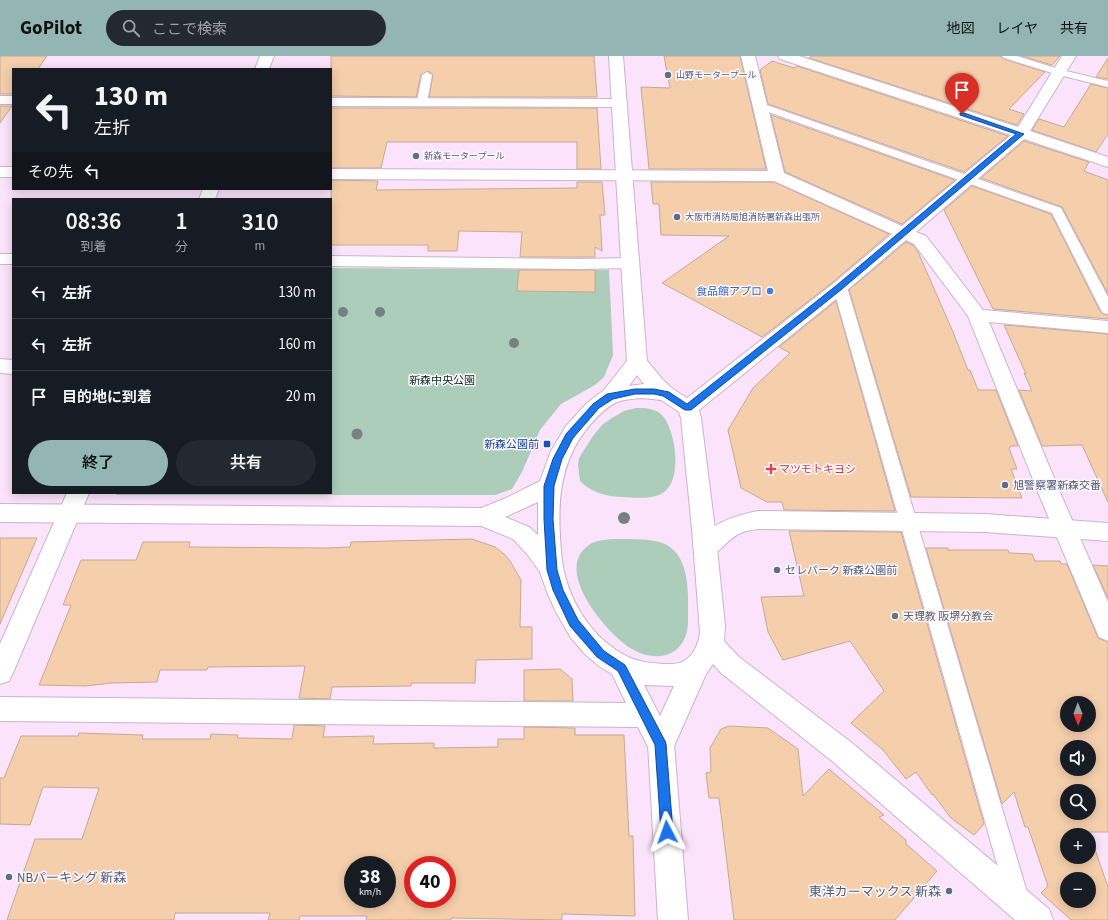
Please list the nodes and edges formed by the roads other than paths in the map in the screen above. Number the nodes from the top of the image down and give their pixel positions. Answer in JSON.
{"nodes":[{"id":1,"x":267,"y":56,"type":"edge"},
{"id":2,"x":616,"y":56,"type":"edge"},
{"id":3,"x":748,"y":56,"type":"edge"},
{"id":4,"x":784,"y":56,"type":"edge"},
{"id":5,"x":1006,"y":56,"type":"edge"},
{"id":6,"x":1069,"y":56,"type":"edge"},
{"id":7,"x":262,"y":68,"type":"edge"},
{"id":8,"x":1059,"y":72,"type":"junction"},
{"id":9,"x":427,"y":75,"type":"dead end"},
{"id":10,"x":1108,"y":84,"type":"edge"},
{"id":11,"x":0,"y":100,"type":"edge"},
{"id":12,"x":12,"y":100,"type":"edge"},
{"id":13,"x":332,"y":102,"type":"edge"},
{"id":14,"x":422,"y":102,"type":"junction"},
{"id":15,"x":619,"y":103,"type":"junction"},
{"id":16,"x":761,"y":106,"type":"junction"},
{"id":17,"x":1021,"y":134,"type":"junction"},
{"id":18,"x":1108,"y":162,"type":"edge"},
{"id":19,"x":0,"y":172,"type":"edge"},
{"id":20,"x":12,"y":172,"type":"edge"},
{"id":21,"x":332,"y":174,"type":"edge"},
{"id":22,"x":624,"y":176,"type":"junction"},
{"id":23,"x":778,"y":176,"type":"junction"},
{"id":24,"x":968,"y":179,"type":"junction"},
{"id":25,"x":904,"y":232,"type":"junction"},
{"id":26,"x":0,"y":259,"type":"edge"},
{"id":27,"x":12,"y":259,"type":"edge"},
{"id":28,"x":332,"y":261,"type":"edge"},
{"id":29,"x":630,"y":262,"type":"junction"},
{"id":30,"x":840,"y":287,"type":"junction"},
{"id":31,"x":1108,"y":310,"type":"edge"},
{"id":32,"x":977,"y":315,"type":"junction"},
{"id":33,"x":1108,"y":327,"type":"edge"},
{"id":34,"x":637,"y":362,"type":"junction"},
{"id":35,"x":0,"y":366,"type":"edge"},
{"id":36,"x":12,"y":366,"type":"edge"},
{"id":37,"x":666,"y":394,"type":"junction"},
{"id":38,"x":610,"y":396,"type":"junction"},
{"id":39,"x":688,"y":408,"type":"junction"},
{"id":40,"x":549,"y":486,"type":"junction"},
{"id":41,"x":73,"y":503,"type":"edge"},
{"id":42,"x":0,"y":513,"type":"edge"},
{"id":43,"x":482,"y":518,"type":"junction"},
{"id":44,"x":908,"y":521,"type":"junction"},
{"id":45,"x":1064,"y":527,"type":"junction"},
{"id":46,"x":1108,"y":532,"type":"edge"},
{"id":47,"x":706,"y":548,"type":"junction"},
{"id":48,"x":552,"y":570,"type":"junction"},
{"id":49,"x":1108,"y":630,"type":"edge"},
{"id":50,"x":711,"y":644,"type":"junction"},
{"id":51,"x":622,"y":668,"type":"junction"},
{"id":52,"x":695,"y":669,"type":"junction"},
{"id":53,"x":0,"y":673,"type":"edge"},
{"id":54,"x":0,"y":709,"type":"edge"},
{"id":55,"x":646,"y":715,"type":"junction"},
{"id":56,"x":661,"y":744,"type":"junction"},
{"id":57,"x":1029,"y":912,"type":"edge"},
{"id":58,"x":673,"y":920,"type":"edge"}],
"edges":[{"from":1,"to":7,"type":"street"},
{"from":2,"to":15,"type":"street"},
{"from":3,"to":16,"type":"street"},
{"from":4,"to":17,"type":"street"},
{"from":5,"to":8,"type":"lane"},
{"from":6,"to":8,"type":"street"},
{"from":8,"to":10,"type":"lane"},
{"from":8,"to":17,"type":"street"},
{"from":9,"to":14,"type":"lane"},
{"from":11,"to":12,"type":"street"},
{"from":13,"to":14,"type":"street"},
{"from":14,"to":15,"type":"street"},
{"from":15,"to":22,"type":"street"},
{"from":16,"to":23,"type":"street"},
{"from":16,"to":24,"type":"lane"},
{"from":17,"to":18,"type":"street"},
{"from":17,"to":24,"type":"street"},
{"from":19,"to":20,"type":"street"},
{"from":21,"to":22,"type":"street"},
{"from":22,"to":23,"type":"street"},
{"from":22,"to":29,"type":"street"},
{"from":23,"to":25,"type":"street"},
{"from":24,"to":25,"type":"street"},
{"from":24,"to":31,"type":"lane"},
{"from":25,"to":30,"type":"street"},
{"from":25,"to":32,"type":"street"},
{"from":26,"to":27,"type":"street"},
{"from":28,"to":29,"type":"street"},
{"from":29,"to":34,"type":"street"},
{"from":30,"to":39,"type":"street"},
{"from":30,"to":44,"type":"lane"},
{"from":32,"to":33,"type":"street"},
{"from":32,"to":45,"type":"street"},
{"from":34,"to":37,"type":"street"},
{"from":34,"to":38,"type":"street"},
{"from":35,"to":36,"type":"street"},
{"from":37,"to":38,"type":"street"},
{"from":37,"to":39,"type":"street"},
{"from":38,"to":40,"type":"street"},
{"from":39,"to":47,"type":"street"},
{"from":40,"to":43,"type":"street"},
{"from":40,"to":48,"type":"street"},
{"from":41,"to":42,"type":"street"},
{"from":41,"to":43,"type":"street"},
{"from":41,"to":53,"type":"street"},
{"from":43,"to":48,"type":"street"},
{"from":44,"to":45,"type":"street"},
{"from":44,"to":47,"type":"street"},
{"from":44,"to":57,"type":"lane"},
{"from":45,"to":46,"type":"street"},
{"from":45,"to":49,"type":"street"},
{"from":47,"to":50,"type":"street"},
{"from":48,"to":51,"type":"street"},
{"from":50,"to":52,"type":"street"},
{"from":50,"to":57,"type":"street"},
{"from":51,"to":52,"type":"street"},
{"from":51,"to":55,"type":"street"},
{"from":52,"to":56,"type":"street"},
{"from":54,"to":55,"type":"street"},
{"from":55,"to":56,"type":"street"},
{"from":56,"to":58,"type":"street"}]}
